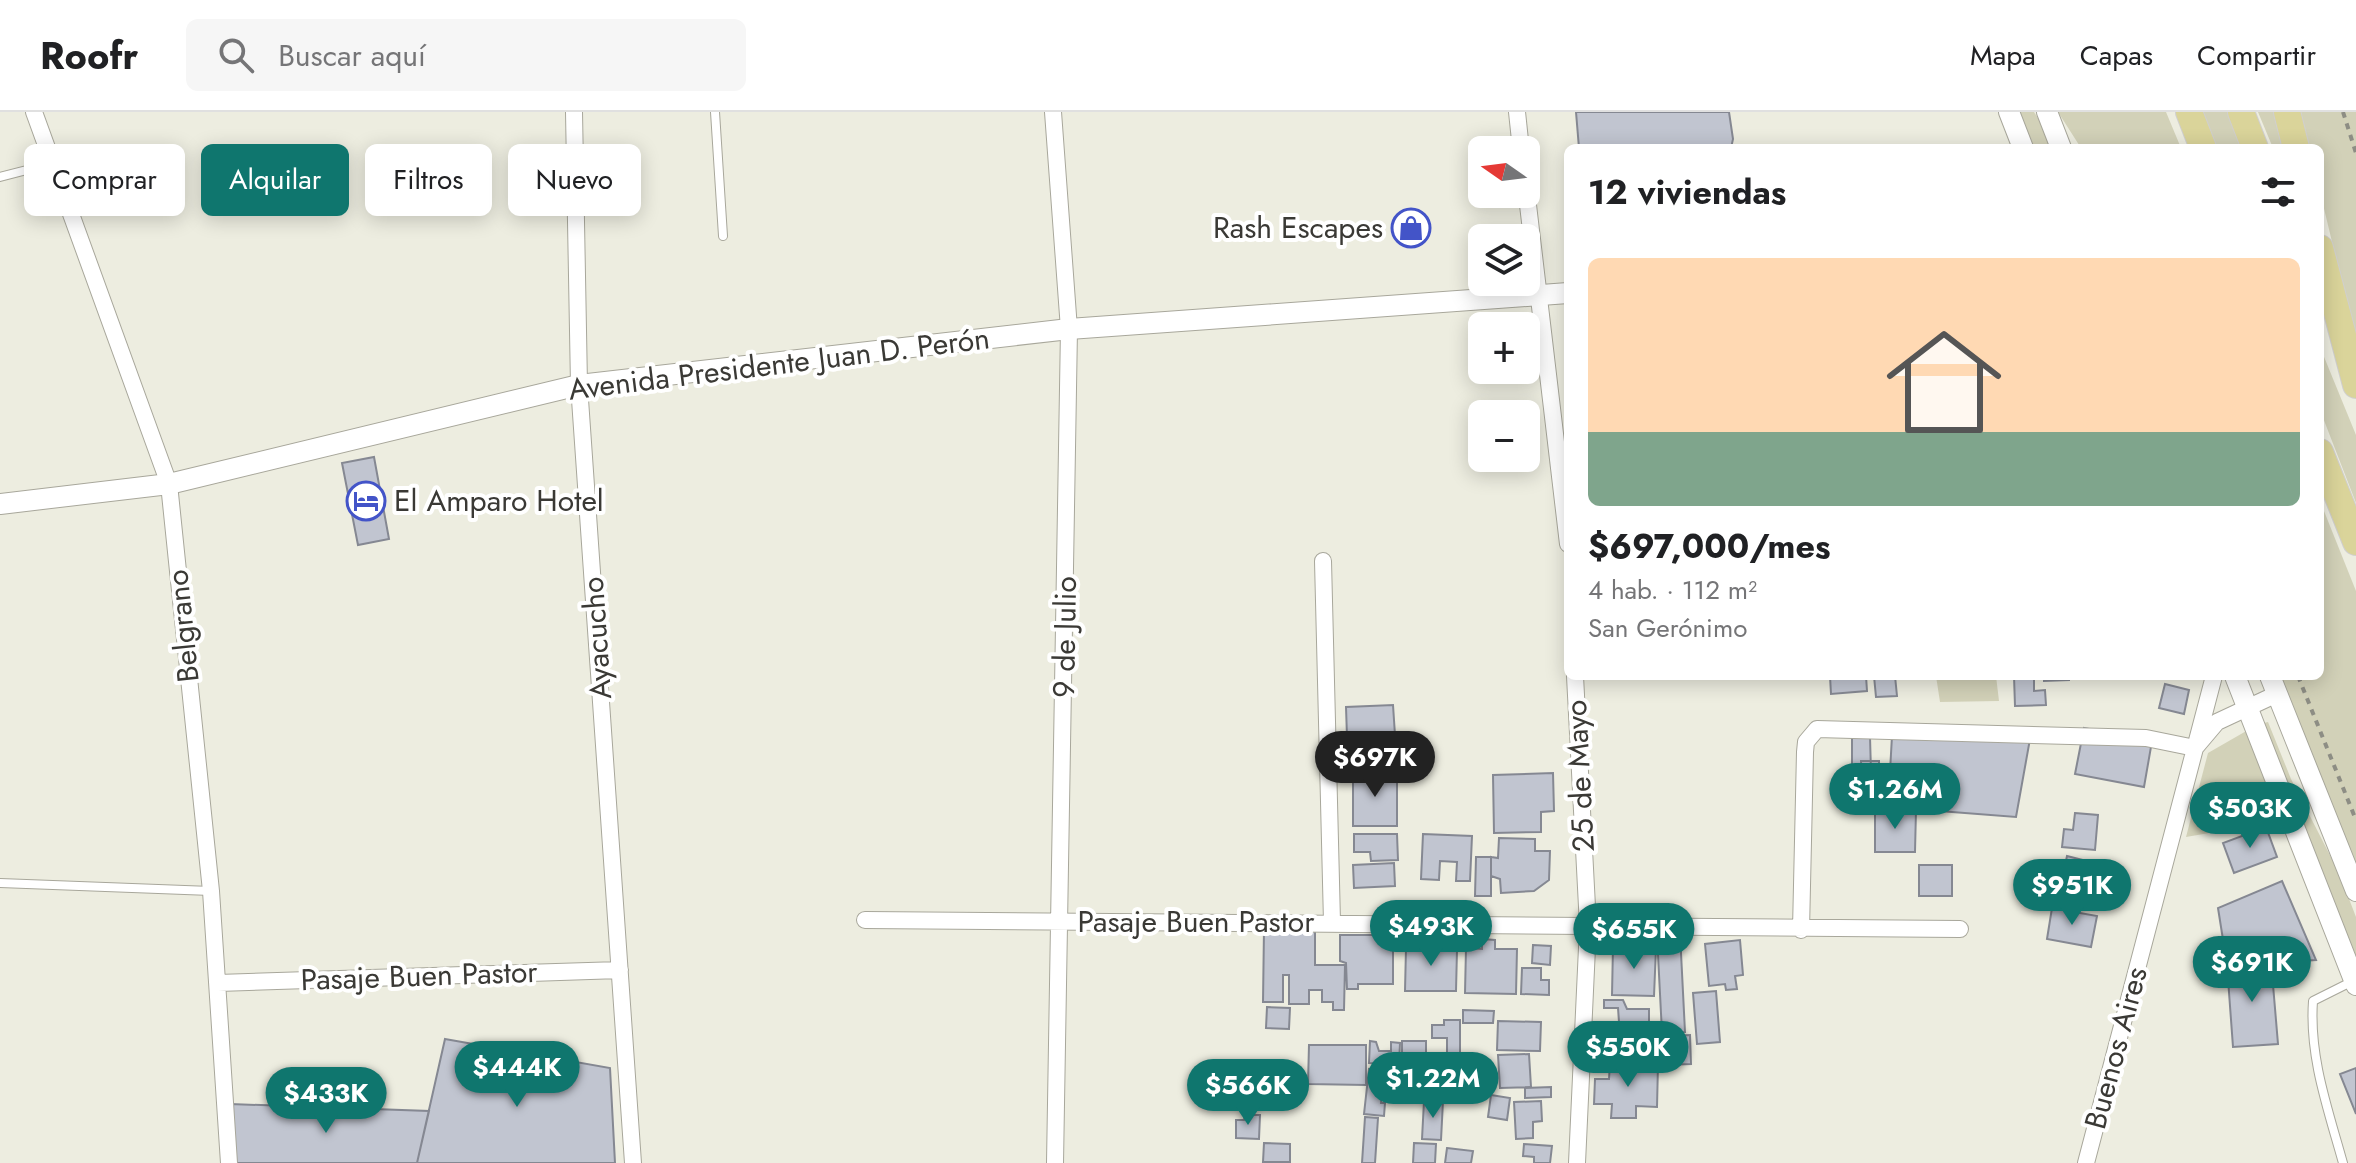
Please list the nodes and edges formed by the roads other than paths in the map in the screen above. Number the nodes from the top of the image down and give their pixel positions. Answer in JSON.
{"nodes":[{"id":1,"x":34,"y":112,"type":"edge"},
{"id":2,"x":574,"y":112,"type":"edge"},
{"id":3,"x":715,"y":112,"type":"edge"},
{"id":4,"x":1053,"y":112,"type":"edge"},
{"id":5,"x":1517,"y":112,"type":"edge"},
{"id":6,"x":2009,"y":112,"type":"edge"},
{"id":7,"x":2047,"y":112,"type":"edge"},
{"id":8,"x":2189,"y":112,"type":"edge"},
{"id":9,"x":2241,"y":112,"type":"edge"},
{"id":10,"x":2287,"y":112,"type":"edge"},
{"id":11,"x":1520,"y":136,"type":"edge"},
{"id":12,"x":47,"y":144,"type":"edge"},
{"id":13,"x":2021,"y":144,"type":"edge"},
{"id":14,"x":2059,"y":144,"type":"edge"},
{"id":15,"x":2201,"y":144,"type":"edge"},
{"id":16,"x":2253,"y":144,"type":"edge"},
{"id":17,"x":2295,"y":144,"type":"edge"},
{"id":18,"x":24,"y":171,"type":"edge"},
{"id":19,"x":0,"y":177,"type":"edge"},
{"id":20,"x":74,"y":216,"type":"edge"},
{"id":21,"x":723,"y":236,"type":"dead end"},
{"id":22,"x":2324,"y":263,"type":"edge"},
{"id":23,"x":1564,"y":293,"type":"edge"},
{"id":24,"x":1540,"y":295,"type":"edge"},
{"id":25,"x":1525,"y":296,"type":"edge"},
{"id":26,"x":1539,"y":296,"type":"edge"},
{"id":27,"x":2324,"y":324,"type":"edge"},
{"id":28,"x":1069,"y":329,"type":"junction"},
{"id":29,"x":579,"y":385,"type":"junction"},
{"id":30,"x":2356,"y":385,"type":"edge"},
{"id":31,"x":2356,"y":406,"type":"edge"},
{"id":32,"x":2324,"y":462,"type":"edge"},
{"id":33,"x":169,"y":484,"type":"junction"},
{"id":34,"x":1564,"y":496,"type":"edge"},
{"id":35,"x":0,"y":504,"type":"edge"},
{"id":36,"x":2356,"y":542,"type":"edge"},
{"id":37,"x":1323,"y":561,"type":"dead end"},
{"id":38,"x":1575,"y":680,"type":"edge"},
{"id":39,"x":2213,"y":680,"type":"edge"},
{"id":40,"x":2236,"y":680,"type":"edge"},
{"id":41,"x":2274,"y":685,"type":"edge"},
{"id":42,"x":2247,"y":708,"type":"junction"},
{"id":43,"x":2195,"y":748,"type":"junction"},
{"id":44,"x":0,"y":883,"type":"edge"},
{"id":45,"x":211,"y":891,"type":"junction"},
{"id":46,"x":2356,"y":891,"type":"edge"},
{"id":47,"x":865,"y":920,"type":"dead end"},
{"id":48,"x":1061,"y":921,"type":"junction"},
{"id":49,"x":1332,"y":922,"type":"junction"},
{"id":50,"x":1588,"y":926,"type":"junction"},
{"id":51,"x":1960,"y":929,"type":"dead end"},
{"id":52,"x":1801,"y":930,"type":"junction"},
{"id":53,"x":620,"y":970,"type":"junction"},
{"id":54,"x":218,"y":983,"type":"junction"},
{"id":55,"x":2355,"y":983,"type":"edge"},
{"id":56,"x":229,"y":1163,"type":"edge"},
{"id":57,"x":633,"y":1163,"type":"edge"},
{"id":58,"x":1055,"y":1163,"type":"edge"},
{"id":59,"x":1577,"y":1163,"type":"edge"},
{"id":60,"x":2086,"y":1163,"type":"edge"},
{"id":61,"x":2343,"y":1163,"type":"edge"}],
"edges":[{"from":1,"to":12,"type":"street","name":"Belgrano"},
{"from":2,"to":29,"type":"street","name":"Ayacucho"},
{"from":3,"to":21,"type":"lane"},
{"from":4,"to":28,"type":"street","name":"9 de Julio"},
{"from":5,"to":11,"type":"street"},
{"from":6,"to":13,"type":"street"},
{"from":7,"to":14,"type":"street"},
{"from":8,"to":15,"type":"highway"},
{"from":9,"to":16,"type":"highway"},
{"from":10,"to":17,"type":"highway"},
{"from":18,"to":19,"type":"lane"},
{"from":20,"to":33,"type":"street","name":"Belgrano"},
{"from":22,"to":30,"type":"highway"},
{"from":23,"to":24,"type":"street","name":"Avenida Presidente Juan D. Perón"},
{"from":25,"to":28,"type":"street","name":"Avenida Presidente Juan D. Perón"},
{"from":26,"to":34,"type":"street"},
{"from":27,"to":31,"type":"highway"},
{"from":28,"to":29,"type":"street","name":"Avenida Presidente Juan D. Perón"},
{"from":28,"to":48,"type":"street","name":"9 de Julio"},
{"from":29,"to":33,"type":"street","name":"Avenida Presidente Juan D. Perón"},
{"from":29,"to":53,"type":"street","name":"Ayacucho"},
{"from":32,"to":36,"type":"highway"},
{"from":33,"to":35,"type":"street","name":"Avenida Presidente Juan D. Perón"},
{"from":33,"to":45,"type":"street","name":"Belgrano"},
{"from":37,"to":49,"type":"street"},
{"from":38,"to":50,"type":"street","name":"25 de Mayo"},
{"from":39,"to":43,"type":"street","name":"Buenos Aires"},
{"from":40,"to":42,"type":"street"},
{"from":41,"to":42,"type":"street","name":"Buenos Aires"},
{"from":41,"to":46,"type":"street"},
{"from":42,"to":43,"type":"street","name":"Buenos Aires"},
{"from":42,"to":55,"type":"street"},
{"from":43,"to":52,"type":"street"},
{"from":43,"to":60,"type":"street","name":"Buenos Aires"},
{"from":44,"to":45,"type":"lane"},
{"from":45,"to":54,"type":"street","name":"Belgrano"},
{"from":47,"to":48,"type":"street","name":"Pasaje Buen Pastor"},
{"from":48,"to":49,"type":"street","name":"Pasaje Buen Pastor"},
{"from":48,"to":58,"type":"street","name":"9 de Julio"},
{"from":49,"to":50,"type":"street","name":"Pasaje Buen Pastor"},
{"from":50,"to":52,"type":"street","name":"Pasaje Buen Pastor"},
{"from":50,"to":59,"type":"street","name":"25 de Mayo"},
{"from":51,"to":52,"type":"street","name":"Pasaje Buen Pastor"},
{"from":53,"to":54,"type":"street","name":"Pasaje Buen Pastor"},
{"from":53,"to":57,"type":"street","name":"Ayacucho"},
{"from":54,"to":56,"type":"street","name":"Belgrano"},
{"from":55,"to":61,"type":"lane"}]}
